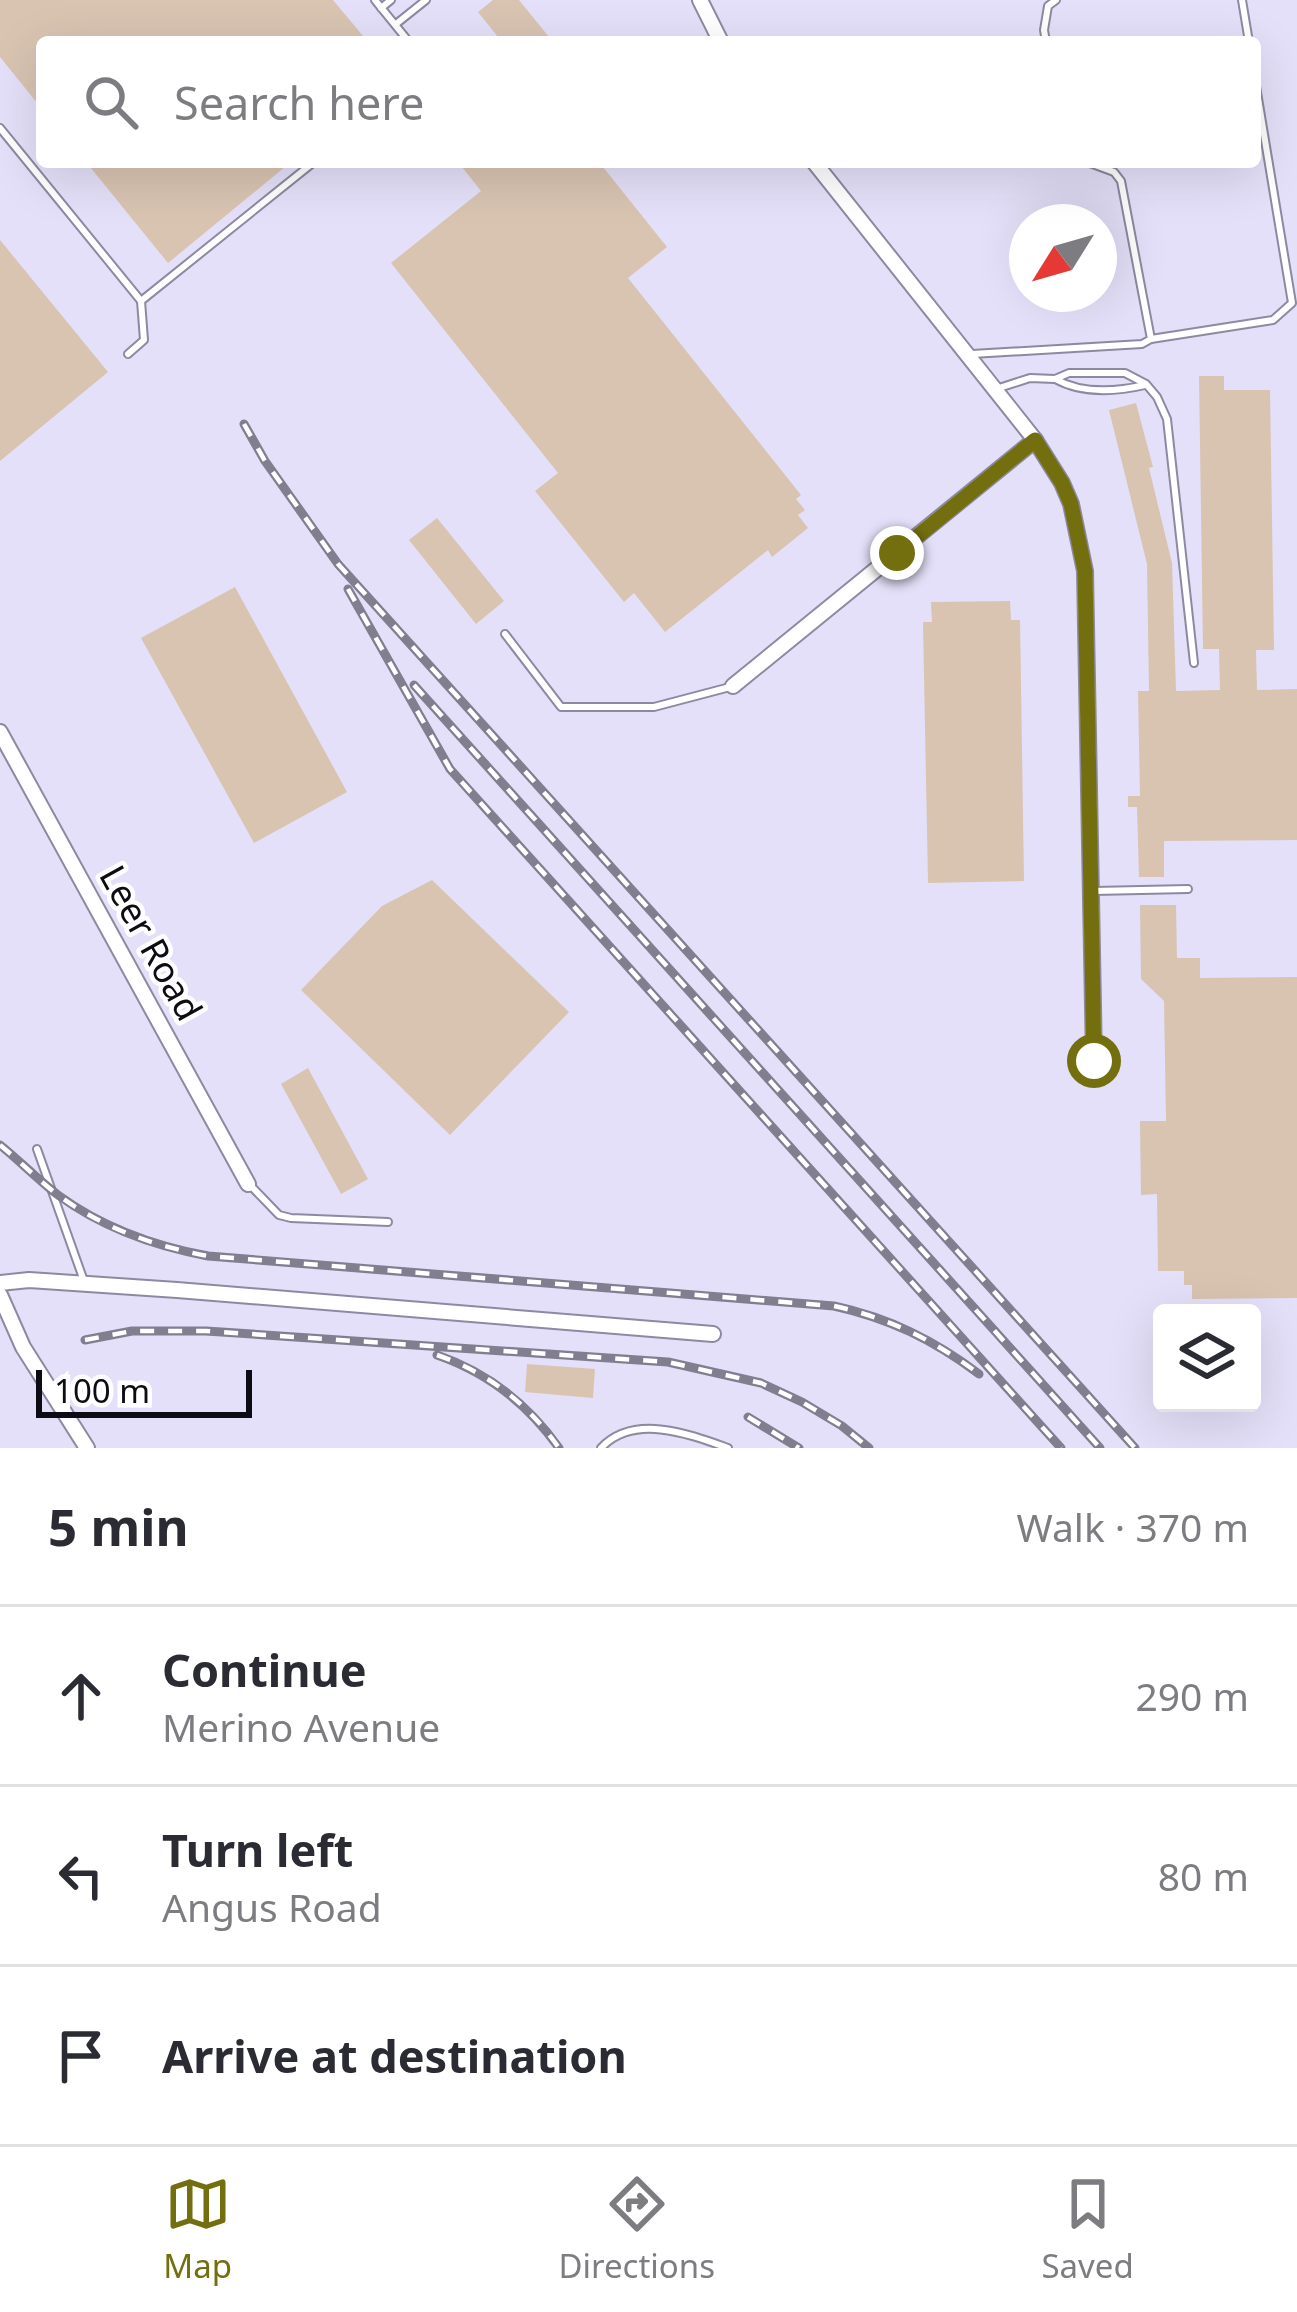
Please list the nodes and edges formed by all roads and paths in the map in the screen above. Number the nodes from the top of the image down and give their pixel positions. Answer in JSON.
{"nodes":[{"id":1,"x":375,"y":0,"type":"edge"},
{"id":2,"x":391,"y":0,"type":"edge"},
{"id":3,"x":426,"y":0,"type":"edge"},
{"id":4,"x":700,"y":0,"type":"edge"},
{"id":5,"x":1056,"y":0,"type":"edge"},
{"id":6,"x":1242,"y":0,"type":"edge"},
{"id":7,"x":381,"y":8,"type":"junction"},
{"id":8,"x":395,"y":25,"type":"junction"},
{"id":9,"x":404,"y":36,"type":"edge"},
{"id":10,"x":718,"y":36,"type":"edge"},
{"id":11,"x":1045,"y":36,"type":"edge"},
{"id":12,"x":1248,"y":36,"type":"edge"},
{"id":13,"x":1261,"y":116,"type":"edge"},
{"id":14,"x":0,"y":128,"type":"edge"},
{"id":15,"x":307,"y":168,"type":"edge"},
{"id":16,"x":819,"y":168,"type":"edge"},
{"id":17,"x":1104,"y":168,"type":"edge"},
{"id":18,"x":141,"y":301,"type":"junction"},
{"id":19,"x":1151,"y":339,"type":"junction"},
{"id":20,"x":128,"y":354,"type":"dead end"},
{"id":21,"x":969,"y":354,"type":"junction"},
{"id":22,"x":1055,"y":379,"type":"junction"},
{"id":23,"x":1146,"y":384,"type":"junction"},
{"id":24,"x":996,"y":389,"type":"junction"},
{"id":25,"x":1035,"y":440,"type":"junction"},
{"id":26,"x":506,"y":634,"type":"dead end"},
{"id":27,"x":1194,"y":663,"type":"dead end"},
{"id":28,"x":733,"y":686,"type":"joint"},
{"id":29,"x":0,"y":732,"type":"edge"},
{"id":30,"x":1188,"y":889,"type":"dead end"},
{"id":31,"x":1091,"y":891,"type":"junction"},
{"id":32,"x":1094,"y":1061,"type":"dead end"},
{"id":33,"x":37,"y":1149,"type":"dead end"},
{"id":34,"x":248,"y":1184,"type":"joint"},
{"id":35,"x":388,"y":1222,"type":"dead end"},
{"id":36,"x":0,"y":1283,"type":"edge"},
{"id":37,"x":85,"y":1284,"type":"junction"},
{"id":38,"x":0,"y":1295,"type":"edge"},
{"id":39,"x":713,"y":1334,"type":"dead end"},
{"id":40,"x":706,"y":1444,"type":"edge"},
{"id":41,"x":87,"y":1448,"type":"edge"},
{"id":42,"x":602,"y":1448,"type":"edge"},
{"id":43,"x":728,"y":1448,"type":"edge"}],
"edges":[{"from":1,"to":7,"type":"lane"},
{"from":2,"to":7,"type":"lane"},
{"from":3,"to":8,"type":"lane"},
{"from":4,"to":10,"type":"street"},
{"from":5,"to":11,"type":"lane"},
{"from":6,"to":12,"type":"lane"},
{"from":7,"to":8,"type":"lane"},
{"from":8,"to":9,"type":"lane"},
{"from":13,"to":19,"type":"lane"},
{"from":14,"to":18,"type":"lane"},
{"from":15,"to":18,"type":"lane"},
{"from":16,"to":21,"type":"street"},
{"from":17,"to":19,"type":"lane"},
{"from":18,"to":20,"type":"lane"},
{"from":19,"to":21,"type":"lane"},
{"from":21,"to":24,"type":"street"},
{"from":22,"to":23,"type":"lane"},
{"from":22,"to":23,"type":"lane"},
{"from":22,"to":24,"type":"lane"},
{"from":23,"to":27,"type":"lane"},
{"from":24,"to":25,"type":"street"},
{"from":25,"to":28,"type":"street"},
{"from":25,"to":31,"type":"street"},
{"from":26,"to":28,"type":"lane"},
{"from":29,"to":34,"type":"street","name":"Leer Road"},
{"from":30,"to":31,"type":"lane"},
{"from":31,"to":32,"type":"street"},
{"from":33,"to":37,"type":"lane"},
{"from":34,"to":35,"type":"lane"},
{"from":36,"to":37,"type":"street"},
{"from":37,"to":39,"type":"street"},
{"from":38,"to":41,"type":"street"},
{"from":40,"to":42,"type":"lane"},
{"from":40,"to":43,"type":"lane"}]}
